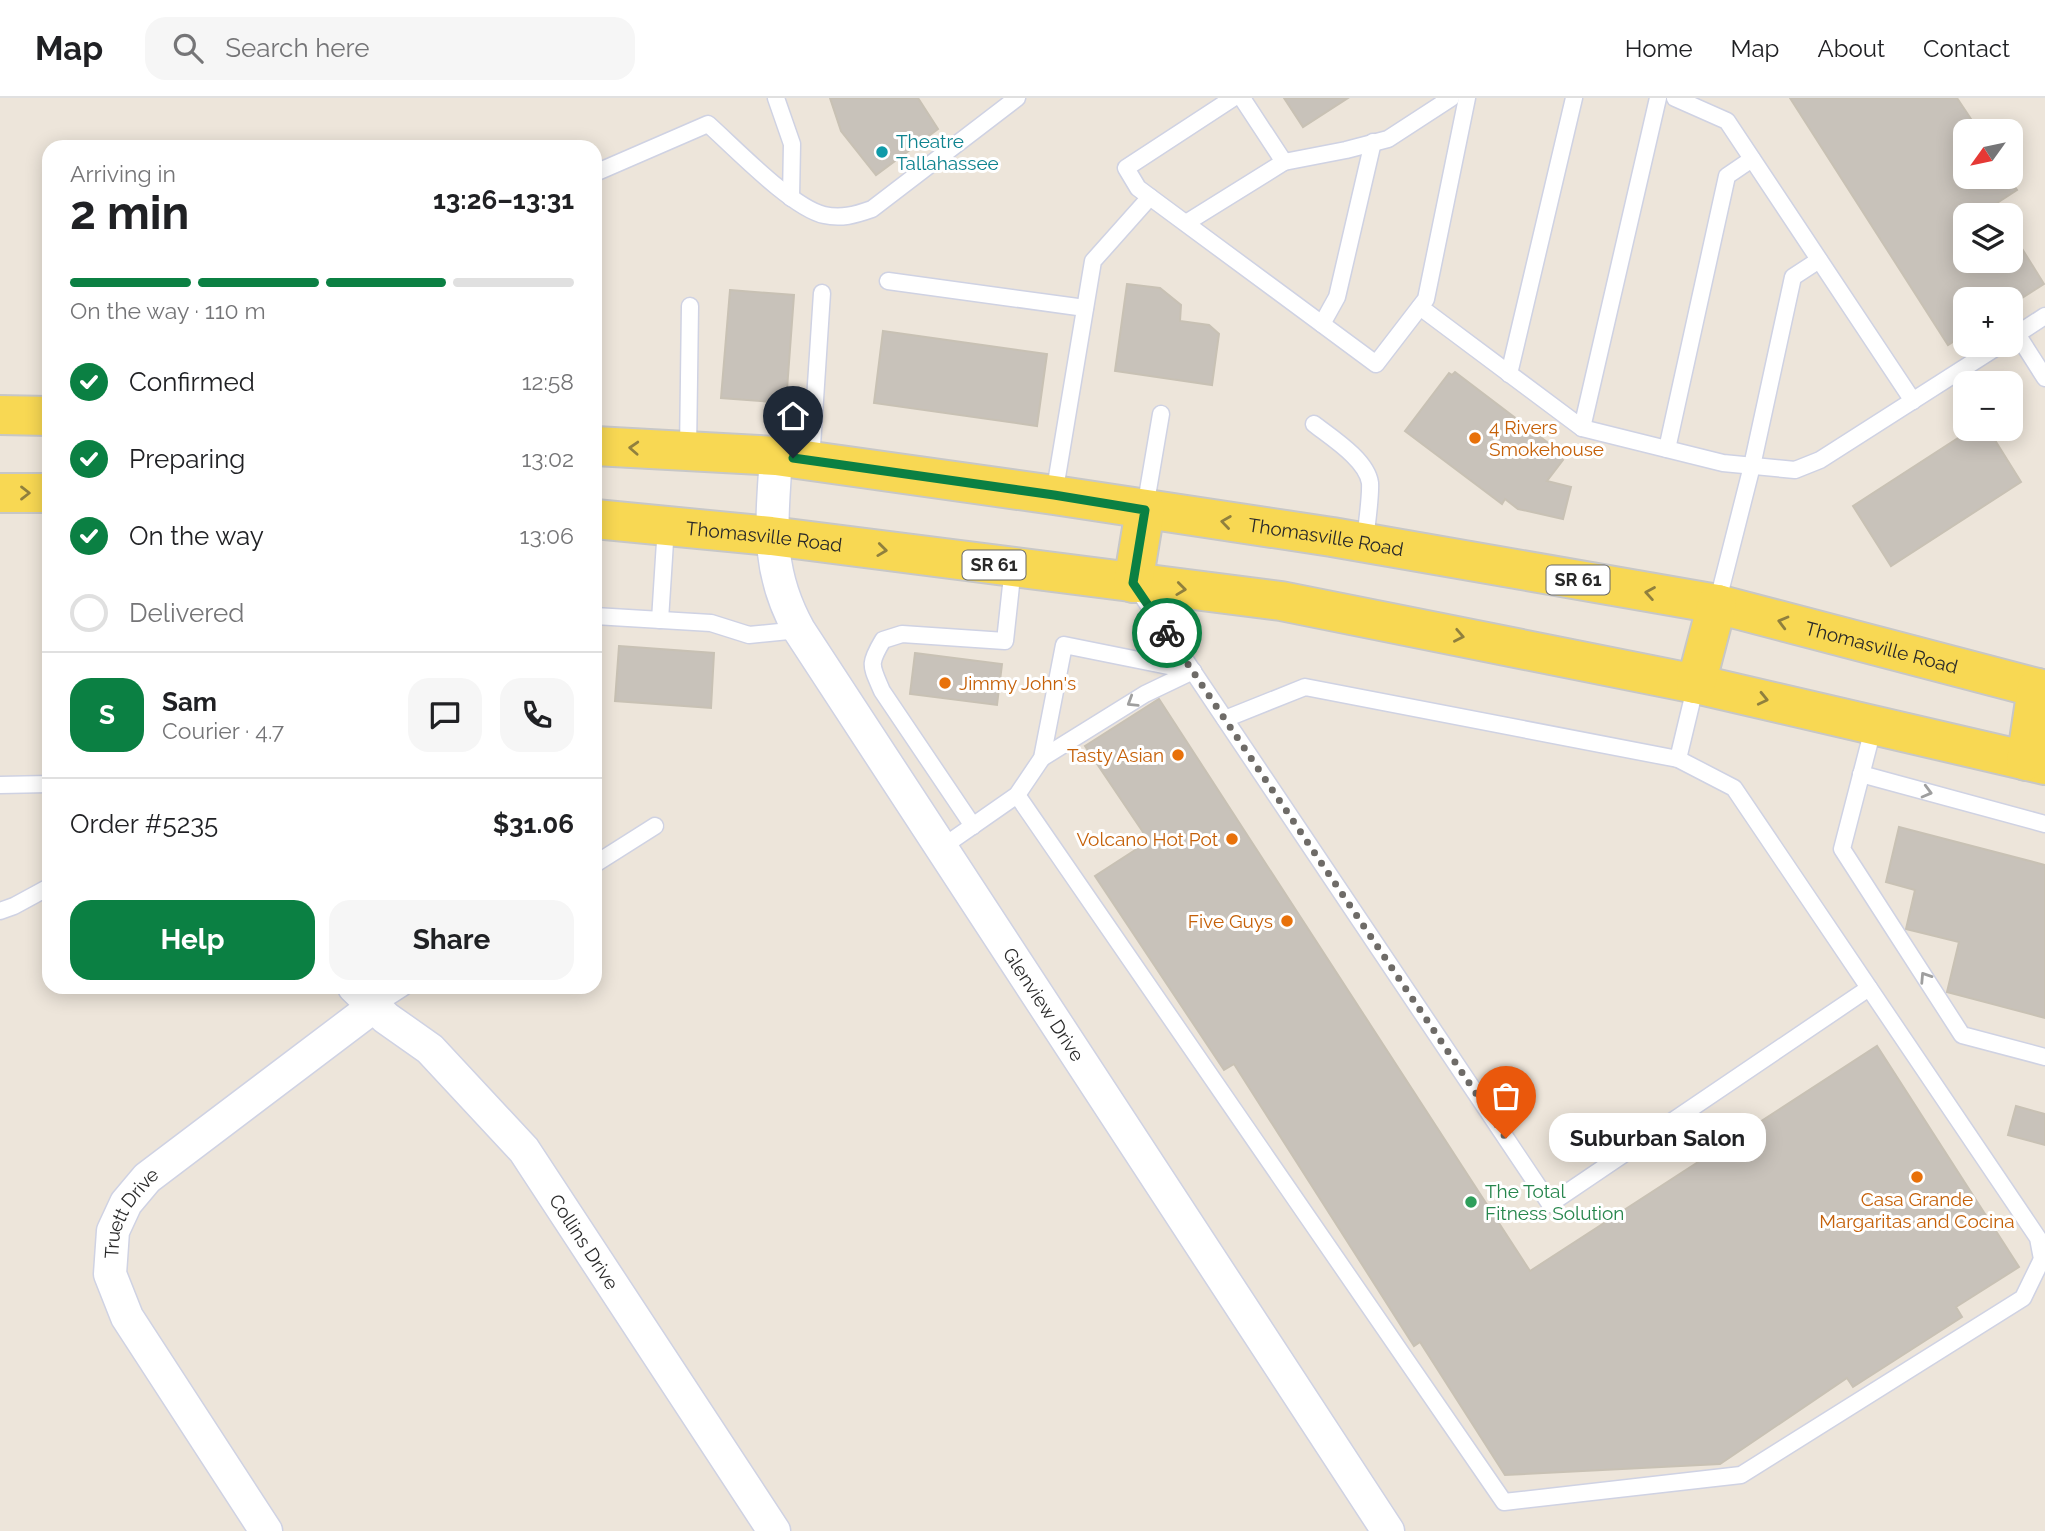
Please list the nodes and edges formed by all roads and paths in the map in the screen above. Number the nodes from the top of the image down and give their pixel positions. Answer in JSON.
{"nodes":[{"id":1,"x":776,"y":98,"type":"edge"},
{"id":2,"x":1017,"y":98,"type":"edge"},
{"id":3,"x":1233,"y":98,"type":"edge"},
{"id":4,"x":1242,"y":98,"type":"edge"},
{"id":5,"x":1451,"y":98,"type":"edge"},
{"id":6,"x":1467,"y":98,"type":"edge"},
{"id":7,"x":1574,"y":98,"type":"edge"},
{"id":8,"x":1658,"y":98,"type":"edge"},
{"id":9,"x":1675,"y":98,"type":"edge"},
{"id":10,"x":1373,"y":142,"type":"junction"},
{"id":11,"x":1752,"y":159,"type":"junction"},
{"id":12,"x":1284,"y":162,"type":"junction"},
{"id":13,"x":602,"y":170,"type":"edge"},
{"id":14,"x":1150,"y":197,"type":"junction"},
{"id":15,"x":791,"y":198,"type":"junction"},
{"id":16,"x":1186,"y":223,"type":"junction"},
{"id":17,"x":1819,"y":260,"type":"junction"},
{"id":18,"x":888,"y":281,"type":"dead end"},
{"id":19,"x":822,"y":293,"type":"dead end"},
{"id":20,"x":690,"y":306,"type":"dead end"},
{"id":21,"x":1419,"y":307,"type":"junction"},
{"id":22,"x":1085,"y":308,"type":"junction"},
{"id":23,"x":2045,"y":316,"type":"edge"},
{"id":24,"x":1322,"y":324,"type":"junction"},
{"id":25,"x":2023,"y":330,"type":"edge"},
{"id":26,"x":2023,"y":348,"type":"edge"},
{"id":27,"x":1981,"y":357,"type":"edge"},
{"id":28,"x":1509,"y":373,"type":"junction"},
{"id":29,"x":2045,"y":378,"type":"edge"},
{"id":30,"x":1913,"y":401,"type":"junction"},
{"id":31,"x":1161,"y":414,"type":"dead end"},
{"id":32,"x":0,"y":415,"type":"edge"},
{"id":33,"x":42,"y":416,"type":"edge"},
{"id":34,"x":1314,"y":425,"type":"dead end"},
{"id":35,"x":1583,"y":428,"type":"junction"},
{"id":36,"x":602,"y":446,"type":"edge"},
{"id":37,"x":1667,"y":449,"type":"junction"},
{"id":38,"x":688,"y":451,"type":"junction"},
{"id":39,"x":793,"y":458,"type":"junction"},
{"id":40,"x":1752,"y":466,"type":"junction"},
{"id":41,"x":0,"y":493,"type":"edge"},
{"id":42,"x":42,"y":493,"type":"edge"},
{"id":43,"x":1054,"y":495,"type":"junction"},
{"id":44,"x":1145,"y":510,"type":"junction"},
{"id":45,"x":602,"y":520,"type":"edge"},
{"id":46,"x":666,"y":526,"type":"junction"},
{"id":47,"x":771,"y":536,"type":"junction"},
{"id":48,"x":1365,"y":543,"type":"junction"},
{"id":49,"x":1013,"y":567,"type":"junction"},
{"id":50,"x":1133,"y":583,"type":"junction"},
{"id":51,"x":1717,"y":604,"type":"junction"},
{"id":52,"x":602,"y":616,"type":"edge"},
{"id":53,"x":660,"y":620,"type":"junction"},
{"id":54,"x":799,"y":630,"type":"junction"},
{"id":55,"x":1193,"y":671,"type":"junction"},
{"id":56,"x":1696,"y":684,"type":"junction"},
{"id":57,"x":2041,"y":689,"type":"edge"},
{"id":58,"x":1225,"y":719,"type":"junction"},
{"id":59,"x":1874,"y":725,"type":"junction"},
{"id":60,"x":1042,"y":758,"type":"junction"},
{"id":61,"x":1678,"y":759,"type":"junction"},
{"id":62,"x":2036,"y":763,"type":"edge"},
{"id":63,"x":1861,"y":774,"type":"junction"},
{"id":64,"x":42,"y":784,"type":"edge"},
{"id":65,"x":0,"y":785,"type":"edge"},
{"id":66,"x":1017,"y":795,"type":"junction"},
{"id":67,"x":2045,"y":824,"type":"edge"},
{"id":68,"x":655,"y":826,"type":"dead end"},
{"id":69,"x":973,"y":826,"type":"junction"},
{"id":70,"x":941,"y":848,"type":"junction"},
{"id":71,"x":602,"y":860,"type":"edge"},
{"id":72,"x":42,"y":891,"type":"edge"},
{"id":73,"x":0,"y":911,"type":"edge"},
{"id":74,"x":1869,"y":988,"type":"junction"},
{"id":75,"x":363,"y":997,"type":"edge"},
{"id":76,"x":2045,"y":1057,"type":"edge"},
{"id":77,"x":265,"y":1531,"type":"edge"},
{"id":78,"x":774,"y":1531,"type":"edge"},
{"id":79,"x":1388,"y":1531,"type":"edge"}],
"edges":[{"from":1,"to":15,"type":"lane"},
{"from":2,"to":15,"type":"lane"},
{"from":3,"to":14,"type":"lane"},
{"from":4,"to":12,"type":"lane"},
{"from":5,"to":10,"type":"lane"},
{"from":6,"to":21,"type":"lane"},
{"from":7,"to":28,"type":"lane"},
{"from":8,"to":35,"type":"lane"},
{"from":9,"to":11,"type":"lane"},
{"from":10,"to":12,"type":"lane"},
{"from":10,"to":24,"type":"lane"},
{"from":11,"to":17,"type":"lane"},
{"from":11,"to":37,"type":"lane"},
{"from":12,"to":16,"type":"lane"},
{"from":13,"to":15,"type":"lane"},
{"from":14,"to":16,"type":"lane"},
{"from":14,"to":22,"type":"lane"},
{"from":16,"to":24,"type":"lane"},
{"from":17,"to":30,"type":"lane"},
{"from":17,"to":40,"type":"lane"},
{"from":18,"to":22,"type":"lane"},
{"from":19,"to":39,"type":"lane"},
{"from":20,"to":38,"type":"lane"},
{"from":21,"to":24,"type":"lane"},
{"from":21,"to":28,"type":"lane"},
{"from":22,"to":43,"type":"lane"},
{"from":23,"to":25,"type":"lane"},
{"from":26,"to":29,"type":"lane"},
{"from":27,"to":30,"type":"lane"},
{"from":28,"to":35,"type":"lane"},
{"from":30,"to":40,"type":"lane"},
{"from":31,"to":44,"type":"lane"},
{"from":32,"to":33,"type":"main road"},
{"from":34,"to":48,"type":"lane"},
{"from":35,"to":37,"type":"lane"},
{"from":38,"to":36,"type":"main road","name":"Thomasville Road","number":"SR 61","one_way":true},
{"from":37,"to":40,"type":"lane"},
{"from":38,"to":39,"type":"main road","name":"Thomasville Road","number":"SR 61"},
{"from":39,"to":43,"type":"main road","name":"Thomasville Road","number":"SR 61"},
{"from":39,"to":47,"type":"street","name":"Glenview Drive"},
{"from":40,"to":51,"type":"lane"},
{"from":41,"to":42,"type":"main road","one_way":true},
{"from":43,"to":44,"type":"main road","name":"Thomasville Road","number":"SR 61"},
{"from":48,"to":44,"type":"main road","name":"Thomasville Road","number":"SR 61","one_way":true},
{"from":44,"to":50,"type":"main road"},
{"from":45,"to":46,"type":"main road","name":"Thomasville Road","number":"SR 61"},
{"from":46,"to":47,"type":"main road","name":"Thomasville Road","number":"SR 61"},
{"from":46,"to":53,"type":"lane"},
{"from":47,"to":49,"type":"main road","name":"Thomasville Road","number":"SR 61","one_way":true},
{"from":47,"to":54,"type":"street","name":"Glenview Drive"},
{"from":51,"to":48,"type":"main road","name":"Thomasville Road","number":"SR 61","one_way":true},
{"from":49,"to":50,"type":"main road","name":"Thomasville Road","number":"SR 61"},
{"from":49,"to":69,"type":"lane"},
{"from":50,"to":55,"type":"lane"},
{"from":50,"to":56,"type":"main road","name":"Thomasville Road","number":"SR 61","one_way":true},
{"from":51,"to":56,"type":"main road"},
{"from":57,"to":51,"type":"main road","name":"Thomasville Road","number":"SR 61","one_way":true},
{"from":52,"to":53,"type":"lane"},
{"from":53,"to":54,"type":"lane"},
{"from":54,"to":70,"type":"street","name":"Glenview Drive"},
{"from":55,"to":58,"type":"lane"},
{"from":55,"to":60,"type":"lane","one_way":true},
{"from":55,"to":60,"type":"lane"},
{"from":56,"to":59,"type":"main road","name":"Thomasville Road","number":"SR 61","one_way":true},
{"from":56,"to":61,"type":"lane"},
{"from":57,"to":62,"type":"main road"},
{"from":58,"to":61,"type":"lane"},
{"from":58,"to":74,"type":"lane"},
{"from":59,"to":62,"type":"main road","name":"Thomasville Road","number":"SR 61"},
{"from":59,"to":63,"type":"lane"},
{"from":60,"to":66,"type":"lane"},
{"from":61,"to":74,"type":"lane"},
{"from":63,"to":67,"type":"lane","one_way":true},
{"from":76,"to":63,"type":"lane","one_way":true},
{"from":64,"to":65,"type":"lane"},
{"from":66,"to":69,"type":"lane"},
{"from":66,"to":74,"type":"lane"},
{"from":68,"to":71,"type":"lane"},
{"from":69,"to":70,"type":"lane"},
{"from":70,"to":79,"type":"street","name":"Glenview Drive"},
{"from":72,"to":73,"type":"lane"},
{"from":75,"to":77,"type":"street","name":"Truett Drive"},
{"from":75,"to":78,"type":"street","name":"Collins Drive"}]}
